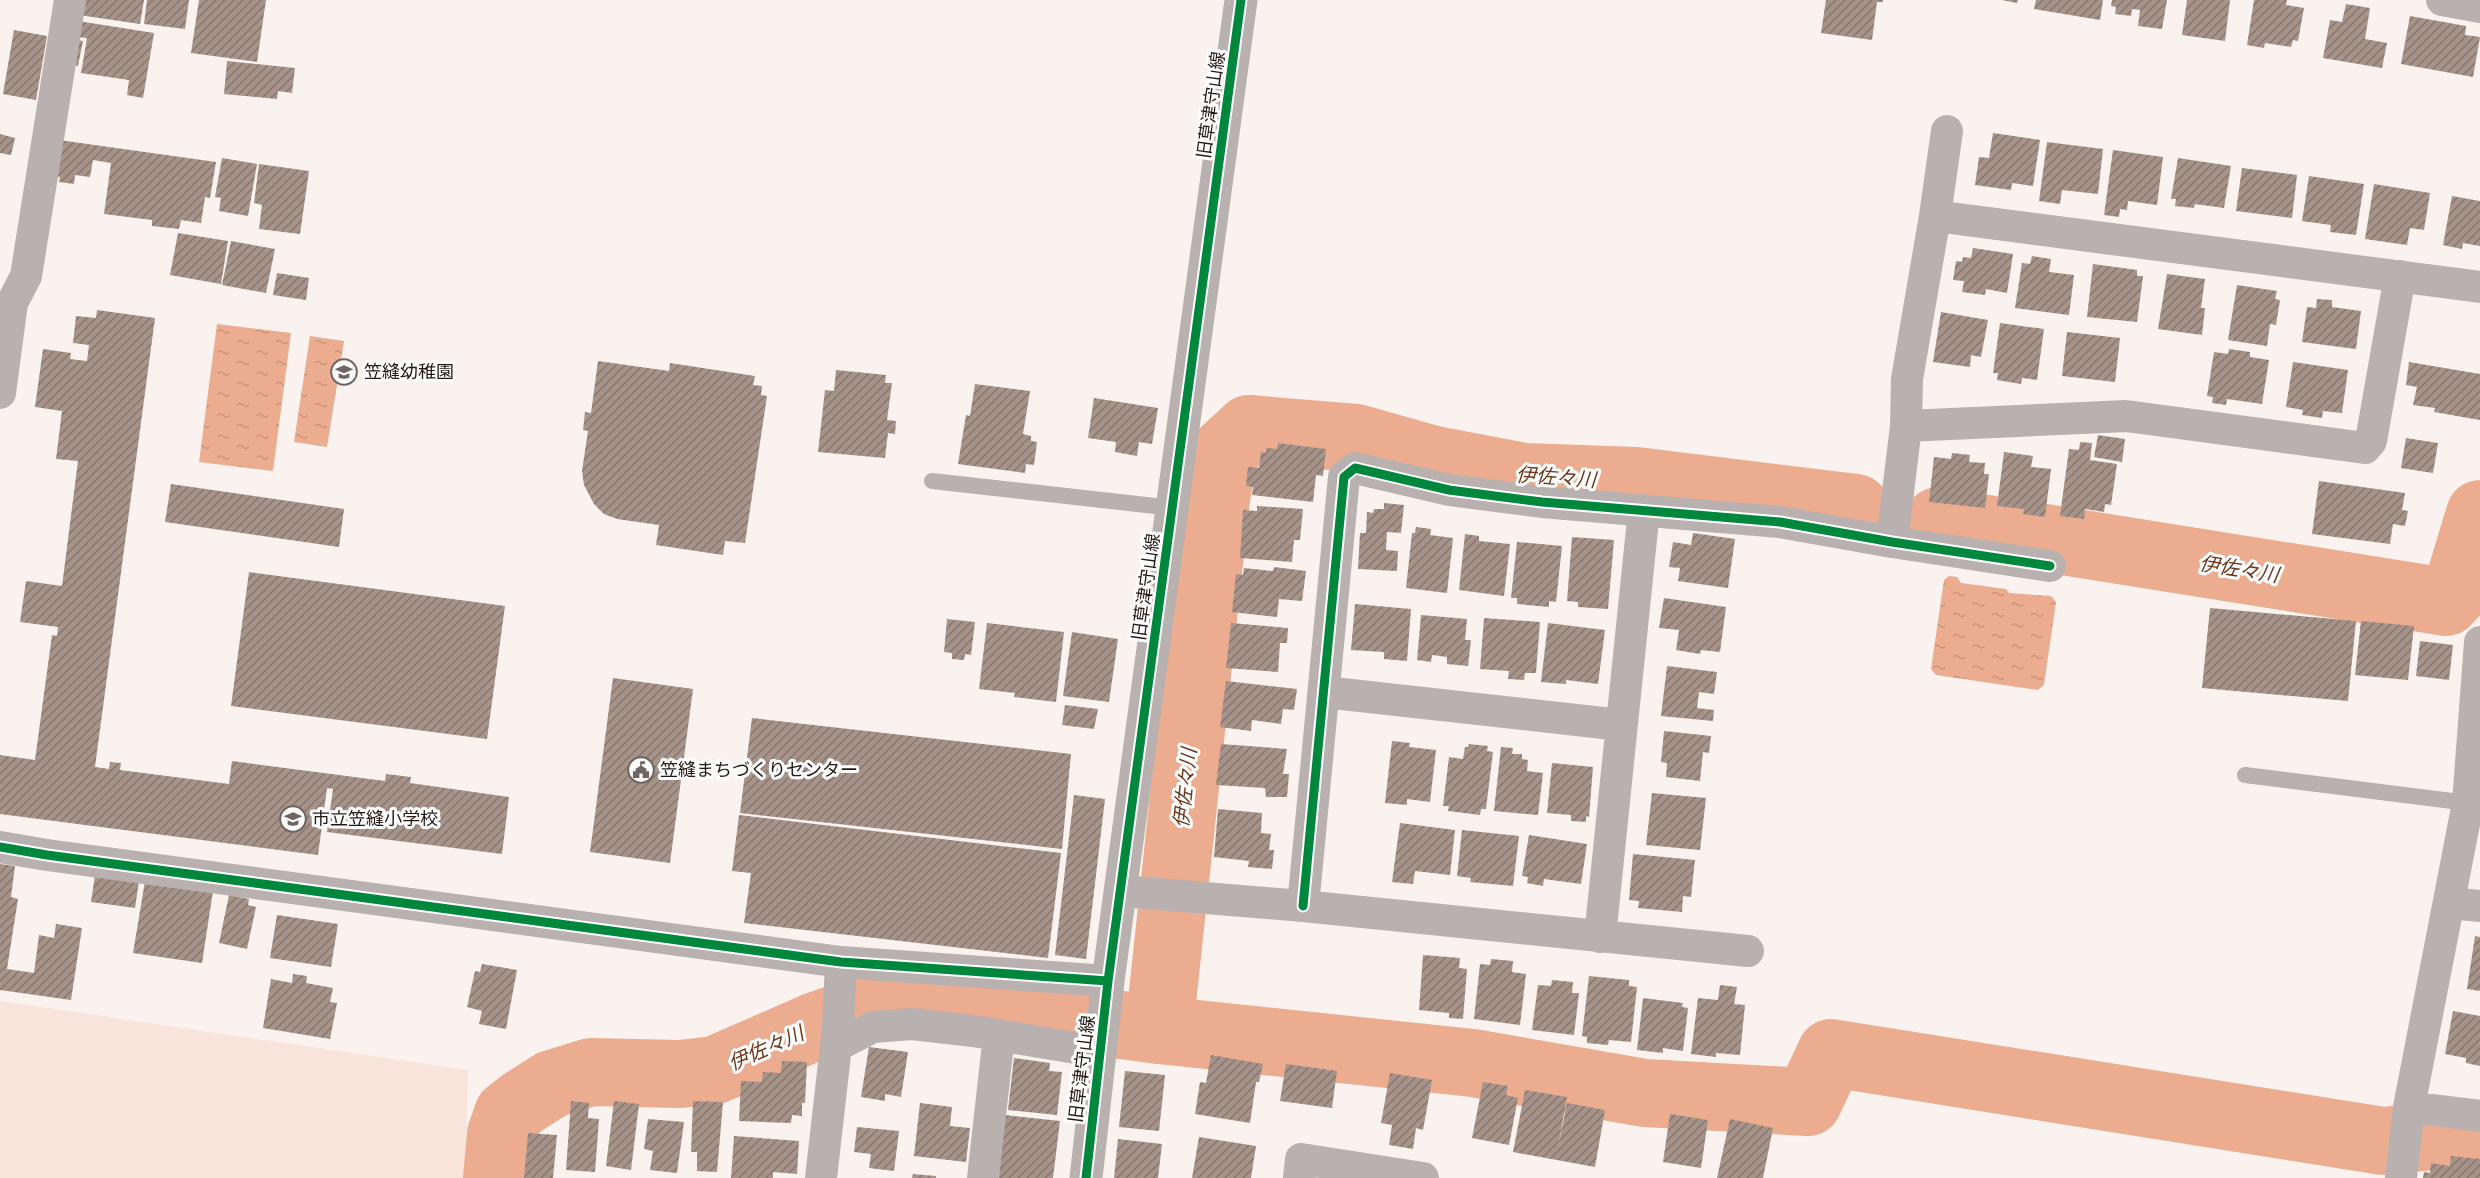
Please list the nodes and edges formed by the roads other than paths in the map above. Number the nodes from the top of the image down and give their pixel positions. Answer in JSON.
{"nodes":[{"id":1,"x":70,"y":0,"type":"edge"},
{"id":2,"x":1241,"y":0,"type":"edge"},
{"id":3,"x":2442,"y":0,"type":"edge"},
{"id":4,"x":2480,"y":7,"type":"edge"},
{"id":5,"x":1947,"y":131,"type":"dead end"},
{"id":6,"x":1935,"y":216,"type":"junction"},
{"id":7,"x":2400,"y":276,"type":"junction"},
{"id":8,"x":2480,"y":287,"type":"edge"},
{"id":9,"x":0,"y":393,"type":"edge"},
{"id":10,"x":1906,"y":426,"type":"junction"},
{"id":11,"x":932,"y":481,"type":"dead end"},
{"id":12,"x":1173,"y":508,"type":"junction"},
{"id":13,"x":1644,"y":510,"type":"junction"},
{"id":14,"x":1892,"y":542,"type":"junction"},
{"id":15,"x":2050,"y":566,"type":"dead end"},
{"id":16,"x":2480,"y":642,"type":"edge"},
{"id":17,"x":1324,"y":692,"type":"junction"},
{"id":18,"x":1621,"y":725,"type":"junction"},
{"id":19,"x":2245,"y":775,"type":"dead end"},
{"id":20,"x":2468,"y":803,"type":"junction"},
{"id":21,"x":0,"y":847,"type":"edge"},
{"id":22,"x":1121,"y":891,"type":"junction"},
{"id":23,"x":2465,"y":904,"type":"edge"},
{"id":24,"x":1303,"y":906,"type":"junction"},
{"id":25,"x":1600,"y":937,"type":"junction"},
{"id":26,"x":1748,"y":951,"type":"dead end"},
{"id":27,"x":841,"y":976,"type":"junction"},
{"id":28,"x":1107,"y":991,"type":"junction"},
{"id":29,"x":999,"y":1035,"type":"junction"},
{"id":30,"x":837,"y":1037,"type":"junction"},
{"id":31,"x":1101,"y":1044,"type":"junction"},
{"id":32,"x":2409,"y":1107,"type":"junction"},
{"id":33,"x":2480,"y":1116,"type":"edge"},
{"id":34,"x":821,"y":1178,"type":"edge"},
{"id":35,"x":982,"y":1178,"type":"edge"},
{"id":36,"x":1086,"y":1178,"type":"edge"},
{"id":37,"x":1299,"y":1178,"type":"edge"},
{"id":38,"x":1423,"y":1178,"type":"edge"},
{"id":39,"x":2401,"y":1178,"type":"edge"}],
"edges":[{"from":1,"to":9,"type":"street"},
{"from":2,"to":12,"type":"street","name":"旧草津守山線"},
{"from":3,"to":4,"type":"street"},
{"from":5,"to":6,"type":"street"},
{"from":6,"to":7,"type":"street"},
{"from":6,"to":10,"type":"street"},
{"from":7,"to":8,"type":"street"},
{"from":7,"to":10,"type":"street"},
{"from":10,"to":14,"type":"street"},
{"from":11,"to":12,"type":"lane"},
{"from":12,"to":22,"type":"street","name":"旧草津守山線"},
{"from":13,"to":14,"type":"street"},
{"from":13,"to":17,"type":"street"},
{"from":13,"to":18,"type":"street"},
{"from":14,"to":15,"type":"street"},
{"from":16,"to":20,"type":"street"},
{"from":17,"to":18,"type":"street"},
{"from":17,"to":24,"type":"street"},
{"from":18,"to":25,"type":"street"},
{"from":19,"to":20,"type":"lane"},
{"from":20,"to":23,"type":"street"},
{"from":21,"to":27,"type":"street"},
{"from":22,"to":24,"type":"street"},
{"from":22,"to":28,"type":"street","name":"旧草津守山線"},
{"from":23,"to":32,"type":"street"},
{"from":24,"to":25,"type":"street"},
{"from":25,"to":26,"type":"street"},
{"from":27,"to":28,"type":"street"},
{"from":27,"to":30,"type":"street"},
{"from":28,"to":31,"type":"street","name":"旧草津守山線"},
{"from":29,"to":30,"type":"street"},
{"from":29,"to":31,"type":"street"},
{"from":29,"to":35,"type":"street"},
{"from":30,"to":34,"type":"street"},
{"from":31,"to":36,"type":"street","name":"旧草津守山線"},
{"from":32,"to":33,"type":"street"},
{"from":32,"to":39,"type":"street"},
{"from":37,"to":38,"type":"street"}]}
